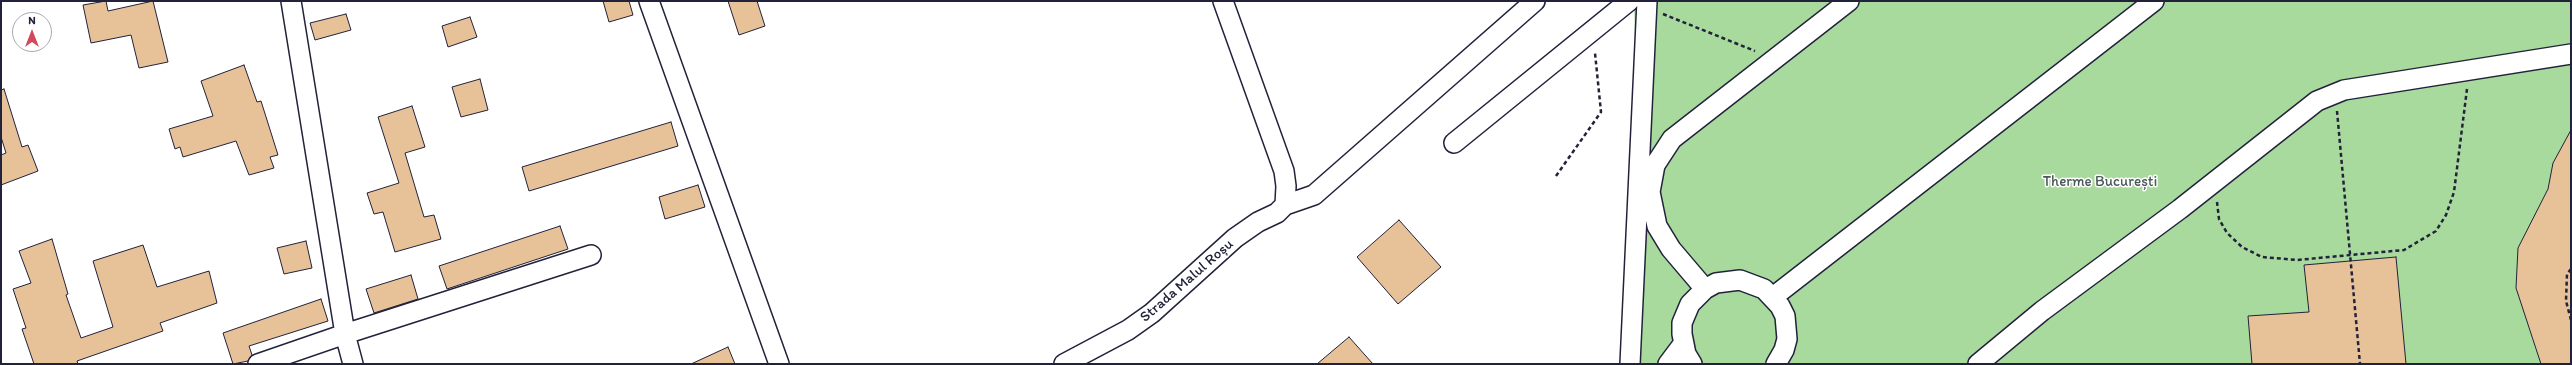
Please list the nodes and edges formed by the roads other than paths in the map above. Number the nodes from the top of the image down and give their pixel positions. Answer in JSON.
{"nodes":[{"id":1,"x":291,"y":1,"type":"edge"},
{"id":2,"x":649,"y":1,"type":"edge"},
{"id":3,"x":1222,"y":1,"type":"edge"},
{"id":4,"x":1535,"y":1,"type":"edge"},
{"id":5,"x":1628,"y":1,"type":"edge"},
{"id":6,"x":1849,"y":1,"type":"edge"},
{"id":7,"x":2154,"y":1,"type":"edge"},
{"id":8,"x":1647,"y":4,"type":"edge"},
{"id":9,"x":2571,"y":54,"type":"edge"},
{"id":10,"x":1454,"y":143,"type":"dead end"},
{"id":11,"x":1285,"y":204,"type":"junction"},
{"id":12,"x":591,"y":255,"type":"dead end"},
{"id":13,"x":1705,"y":289,"type":"junction"},
{"id":14,"x":1773,"y":297,"type":"junction"},
{"id":15,"x":345,"y":334,"type":"junction"},
{"id":16,"x":1683,"y":344,"type":"junction"},
{"id":17,"x":258,"y":364,"type":"edge"},
{"id":18,"x":353,"y":364,"type":"edge"},
{"id":19,"x":778,"y":364,"type":"edge"},
{"id":20,"x":1064,"y":364,"type":"edge"},
{"id":21,"x":1630,"y":364,"type":"edge"},
{"id":22,"x":1668,"y":364,"type":"edge"},
{"id":23,"x":1692,"y":364,"type":"edge"},
{"id":24,"x":1776,"y":364,"type":"edge"},
{"id":25,"x":1978,"y":364,"type":"edge"}],
"edges":[{"from":1,"to":15,"type":"street"},
{"from":2,"to":19,"type":"street"},
{"from":3,"to":11,"type":"street"},
{"from":4,"to":11,"type":"street"},
{"from":5,"to":10,"type":"street"},
{"from":6,"to":13,"type":"street"},
{"from":7,"to":14,"type":"street"},
{"from":8,"to":21,"type":"street"},
{"from":9,"to":25,"type":"street"},
{"from":11,"to":20,"type":"street","name":"Strada Malul Roșu"},
{"from":12,"to":15,"type":"street"},
{"from":13,"to":14,"type":"street"},
{"from":13,"to":16,"type":"street"},
{"from":14,"to":24,"type":"street"},
{"from":15,"to":17,"type":"street"},
{"from":15,"to":18,"type":"street"},
{"from":16,"to":22,"type":"street"},
{"from":16,"to":23,"type":"street"}]}
